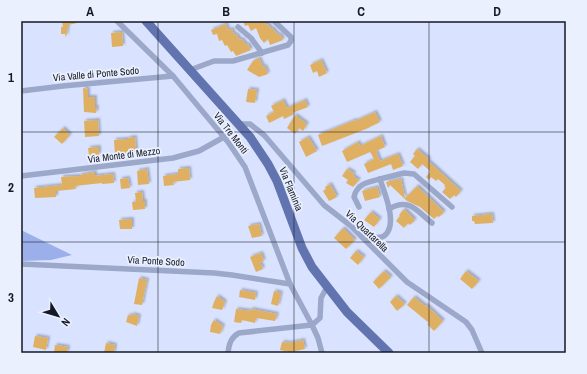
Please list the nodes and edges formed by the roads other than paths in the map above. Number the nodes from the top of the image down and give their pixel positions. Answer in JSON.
{"nodes":[{"id":1,"x":117,"y":21,"type":"edge"},
{"id":2,"x":146,"y":21,"type":"edge"},
{"id":3,"x":274,"y":21,"type":"edge"},
{"id":4,"x":238,"y":27,"type":"dead end"},
{"id":5,"x":262,"y":53,"type":"junction"},
{"id":6,"x":190,"y":70,"type":"junction"},
{"id":7,"x":173,"y":76,"type":"junction"},
{"id":8,"x":21,"y":91,"type":"edge"},
{"id":9,"x":238,"y":124,"type":"junction"},
{"id":10,"x":224,"y":137,"type":"junction"},
{"id":11,"x":21,"y":176,"type":"edge"},
{"id":12,"x":380,"y":179,"type":"junction"},
{"id":13,"x":359,"y":207,"type":"dead end"},
{"id":14,"x":452,"y":207,"type":"dead end"},
{"id":15,"x":389,"y":209,"type":"junction"},
{"id":16,"x":432,"y":223,"type":"dead end"},
{"id":17,"x":362,"y":237,"type":"junction"},
{"id":18,"x":21,"y":264,"type":"edge"},
{"id":19,"x":290,"y":284,"type":"junction"},
{"id":20,"x":327,"y":287,"type":"junction"},
{"id":21,"x":312,"y":325,"type":"junction"},
{"id":22,"x":228,"y":353,"type":"edge"},
{"id":23,"x":322,"y":353,"type":"edge"},
{"id":24,"x":389,"y":353,"type":"edge"},
{"id":25,"x":482,"y":353,"type":"edge"}],
"edges":[{"from":1,"to":7,"type":"street","name":"Via Tre Monti"},
{"from":2,"to":6,"type":"main road","name":"Via Flaminia"},
{"from":3,"to":5,"type":"street"},
{"from":4,"to":5,"type":"street"},
{"from":5,"to":6,"type":"street"},
{"from":6,"to":9,"type":"main road","name":"Via Flaminia"},
{"from":7,"to":8,"type":"street","name":"Via Valle di Ponte Sodo"},
{"from":7,"to":10,"type":"street","name":"Via Tre Monti"},
{"from":9,"to":17,"type":"street","name":"Via Quartarella"},
{"from":9,"to":20,"type":"main road","name":"Via Flaminia"},
{"from":10,"to":11,"type":"street","name":"Via Monte di Mezzo"},
{"from":10,"to":19,"type":"street","name":"Via Tre Monti"},
{"from":12,"to":13,"type":"street"},
{"from":12,"to":14,"type":"street"},
{"from":12,"to":15,"type":"street"},
{"from":15,"to":16,"type":"street"},
{"from":15,"to":17,"type":"street"},
{"from":17,"to":25,"type":"street","name":"Via Quartarella"},
{"from":18,"to":19,"type":"street","name":"Via Ponte Sodo"},
{"from":19,"to":21,"type":"street","name":"Via Tre Monti"},
{"from":20,"to":21,"type":"street"},
{"from":20,"to":24,"type":"main road","name":"Via Flaminia"},
{"from":21,"to":22,"type":"street"},
{"from":21,"to":23,"type":"street","name":"Via Tre Monti"}]}
